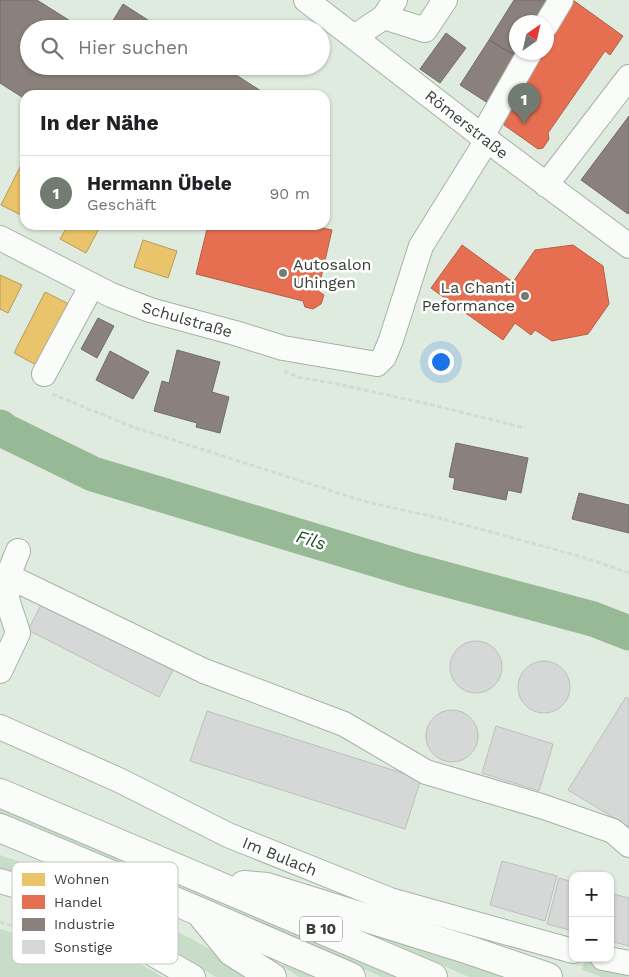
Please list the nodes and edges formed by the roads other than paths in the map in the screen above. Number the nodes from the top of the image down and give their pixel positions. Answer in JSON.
{"nodes":[{"id":1,"x":306,"y":0,"type":"edge"},
{"id":2,"x":444,"y":0,"type":"edge"},
{"id":3,"x":561,"y":0,"type":"edge"},
{"id":4,"x":390,"y":8,"type":"edge"},
{"id":5,"x":552,"y":15,"type":"edge"},
{"id":6,"x":354,"y":37,"type":"junction"},
{"id":7,"x":526,"y":60,"type":"edge"},
{"id":8,"x":629,"y":77,"type":"edge"},
{"id":9,"x":484,"y":138,"type":"junction"},
{"id":10,"x":546,"y":185,"type":"junction"},
{"id":11,"x":0,"y":238,"type":"edge"},
{"id":12,"x":629,"y":246,"type":"edge"},
{"id":13,"x":92,"y":285,"type":"junction"},
{"id":14,"x":44,"y":374,"type":"road end"},
{"id":15,"x":18,"y":551,"type":"dead end"},
{"id":16,"x":8,"y":576,"type":"junction"},
{"id":17,"x":0,"y":671,"type":"edge"},
{"id":18,"x":0,"y":727,"type":"edge"},
{"id":19,"x":0,"y":793,"type":"edge"},
{"id":20,"x":0,"y":828,"type":"edge"},
{"id":21,"x":629,"y":845,"type":"edge"},
{"id":22,"x":81,"y":862,"type":"edge"},
{"id":23,"x":162,"y":862,"type":"edge"},
{"id":24,"x":178,"y":869,"type":"edge"},
{"id":25,"x":0,"y":881,"type":"edge"},
{"id":26,"x":209,"y":882,"type":"junction"},
{"id":27,"x":12,"y":885,"type":"edge"},
{"id":28,"x":178,"y":903,"type":"edge"},
{"id":29,"x":198,"y":911,"type":"junction"},
{"id":30,"x":569,"y":950,"type":"edge"},
{"id":31,"x":614,"y":960,"type":"edge"},
{"id":32,"x":629,"y":963,"type":"edge"},
{"id":33,"x":170,"y":964,"type":"edge"},
{"id":34,"x":193,"y":977,"type":"edge"},
{"id":35,"x":272,"y":977,"type":"edge"},
{"id":36,"x":351,"y":977,"type":"edge"},
{"id":37,"x":433,"y":977,"type":"edge"},
{"id":38,"x":548,"y":977,"type":"edge"}],
"edges":[{"from":1,"to":6,"type":"street","name":"Römerstraße"},
{"from":2,"to":4,"type":"street"},
{"from":3,"to":5,"type":"street"},
{"from":4,"to":6,"type":"street"},
{"from":6,"to":9,"type":"street","name":"Römerstraße"},
{"from":7,"to":9,"type":"street"},
{"from":8,"to":10,"type":"street"},
{"from":9,"to":10,"type":"street","name":"Römerstraße"},
{"from":9,"to":13,"type":"street","name":"Schulstraße"},
{"from":10,"to":12,"type":"street","name":"Römerstraße"},
{"from":11,"to":13,"type":"street","name":"Schulstraße"},
{"from":13,"to":14,"type":"street"},
{"from":15,"to":16,"type":"street"},
{"from":16,"to":17,"type":"street"},
{"from":16,"to":21,"type":"street"},
{"from":18,"to":30,"type":"street","name":"Im Bulach"},
{"from":19,"to":23,"type":"highway","number":"B 10"},
{"from":20,"to":22,"type":"highway","number":"B 10"},
{"from":24,"to":26,"type":"highway","number":"B 10"},
{"from":25,"to":27,"type":"street"},
{"from":26,"to":37,"type":"highway","number":"B 10"},
{"from":26,"to":38,"type":"highway","number":"B 10"},
{"from":28,"to":29,"type":"highway","number":"B 10"},
{"from":29,"to":35,"type":"highway"},
{"from":29,"to":36,"type":"highway","number":"B 10"},
{"from":31,"to":32,"type":"street"},
{"from":33,"to":34,"type":"street"}]}
